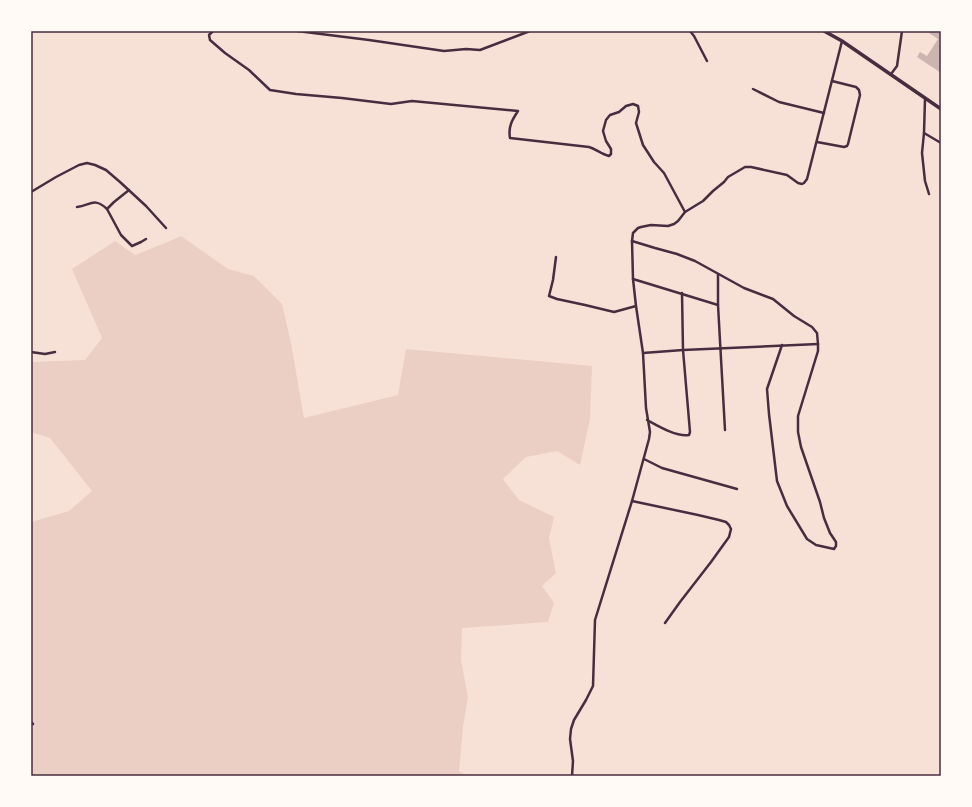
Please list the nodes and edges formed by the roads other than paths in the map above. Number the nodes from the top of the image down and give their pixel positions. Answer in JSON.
{"nodes":[{"id":1,"x":213,"y":31,"type":"edge"},
{"id":2,"x":297,"y":31,"type":"edge"},
{"id":3,"x":530,"y":31,"type":"edge"},
{"id":4,"x":690,"y":31,"type":"edge"},
{"id":5,"x":824,"y":31,"type":"edge"},
{"id":6,"x":902,"y":31,"type":"edge"},
{"id":7,"x":842,"y":42,"type":"junction"},
{"id":8,"x":707,"y":61,"type":"dead end"},
{"id":9,"x":891,"y":74,"type":"junction"},
{"id":10,"x":832,"y":81,"type":"junction"},
{"id":11,"x":753,"y":89,"type":"dead end"},
{"id":12,"x":926,"y":99,"type":"junction"},
{"id":13,"x":941,"y":109,"type":"edge"},
{"id":14,"x":824,"y":112,"type":"junction"},
{"id":15,"x":924,"y":133,"type":"junction"},
{"id":16,"x":817,"y":142,"type":"junction"},
{"id":17,"x":941,"y":143,"type":"edge"},
{"id":18,"x":130,"y":190,"type":"junction"},
{"id":19,"x":31,"y":192,"type":"edge"},
{"id":20,"x":929,"y":194,"type":"dead end"},
{"id":21,"x":77,"y":207,"type":"dead end"},
{"id":22,"x":107,"y":209,"type":"junction"},
{"id":23,"x":686,"y":212,"type":"junction"},
{"id":24,"x":166,"y":228,"type":"dead end"},
{"id":25,"x":146,"y":239,"type":"dead end"},
{"id":26,"x":632,"y":241,"type":"junction"},
{"id":27,"x":556,"y":257,"type":"dead end"},
{"id":28,"x":718,"y":274,"type":"junction"},
{"id":29,"x":634,"y":279,"type":"junction"},
{"id":30,"x":682,"y":293,"type":"junction"},
{"id":31,"x":718,"y":304,"type":"junction"},
{"id":32,"x":636,"y":306,"type":"junction"},
{"id":33,"x":818,"y":344,"type":"junction"},
{"id":34,"x":782,"y":345,"type":"junction"},
{"id":35,"x":720,"y":349,"type":"junction"},
{"id":36,"x":683,"y":350,"type":"junction"},
{"id":37,"x":31,"y":352,"type":"edge"},
{"id":38,"x":55,"y":352,"type":"dead end"},
{"id":39,"x":643,"y":353,"type":"junction"},
{"id":40,"x":647,"y":420,"type":"junction"},
{"id":41,"x":725,"y":430,"type":"dead end"},
{"id":42,"x":644,"y":459,"type":"junction"},
{"id":43,"x":737,"y":489,"type":"dead end"},
{"id":44,"x":632,"y":501,"type":"junction"},
{"id":45,"x":665,"y":624,"type":"dead end"},
{"id":46,"x":572,"y":776,"type":"edge"}],
"edges":[{"from":1,"to":23,"type":"street"},
{"from":2,"to":3,"type":"street"},
{"from":4,"to":8,"type":"street"},
{"from":5,"to":7,"type":"main road"},
{"from":6,"to":9,"type":"street"},
{"from":7,"to":9,"type":"main road"},
{"from":7,"to":10,"type":"street"},
{"from":9,"to":12,"type":"main road"},
{"from":10,"to":14,"type":"street"},
{"from":10,"to":16,"type":"street"},
{"from":11,"to":14,"type":"street"},
{"from":12,"to":13,"type":"main road"},
{"from":12,"to":15,"type":"street"},
{"from":14,"to":16,"type":"street"},
{"from":15,"to":17,"type":"street"},
{"from":15,"to":20,"type":"street"},
{"from":16,"to":23,"type":"street"},
{"from":18,"to":19,"type":"street"},
{"from":18,"to":22,"type":"street"},
{"from":18,"to":24,"type":"street"},
{"from":21,"to":22,"type":"street"},
{"from":22,"to":25,"type":"street"},
{"from":23,"to":26,"type":"street"},
{"from":26,"to":28,"type":"street"},
{"from":26,"to":29,"type":"street"},
{"from":27,"to":32,"type":"street"},
{"from":28,"to":31,"type":"street"},
{"from":28,"to":33,"type":"street"},
{"from":29,"to":30,"type":"street"},
{"from":29,"to":32,"type":"street"},
{"from":30,"to":31,"type":"street"},
{"from":30,"to":36,"type":"street"},
{"from":31,"to":35,"type":"street"},
{"from":32,"to":39,"type":"street"},
{"from":33,"to":34,"type":"street"},
{"from":33,"to":34,"type":"street"},
{"from":34,"to":35,"type":"street"},
{"from":35,"to":36,"type":"street"},
{"from":35,"to":41,"type":"street"},
{"from":36,"to":39,"type":"street"},
{"from":36,"to":40,"type":"street"},
{"from":37,"to":38,"type":"street"},
{"from":39,"to":40,"type":"street"},
{"from":40,"to":42,"type":"street"},
{"from":42,"to":43,"type":"street"},
{"from":42,"to":44,"type":"street"},
{"from":44,"to":45,"type":"street"},
{"from":44,"to":46,"type":"street"}]}
